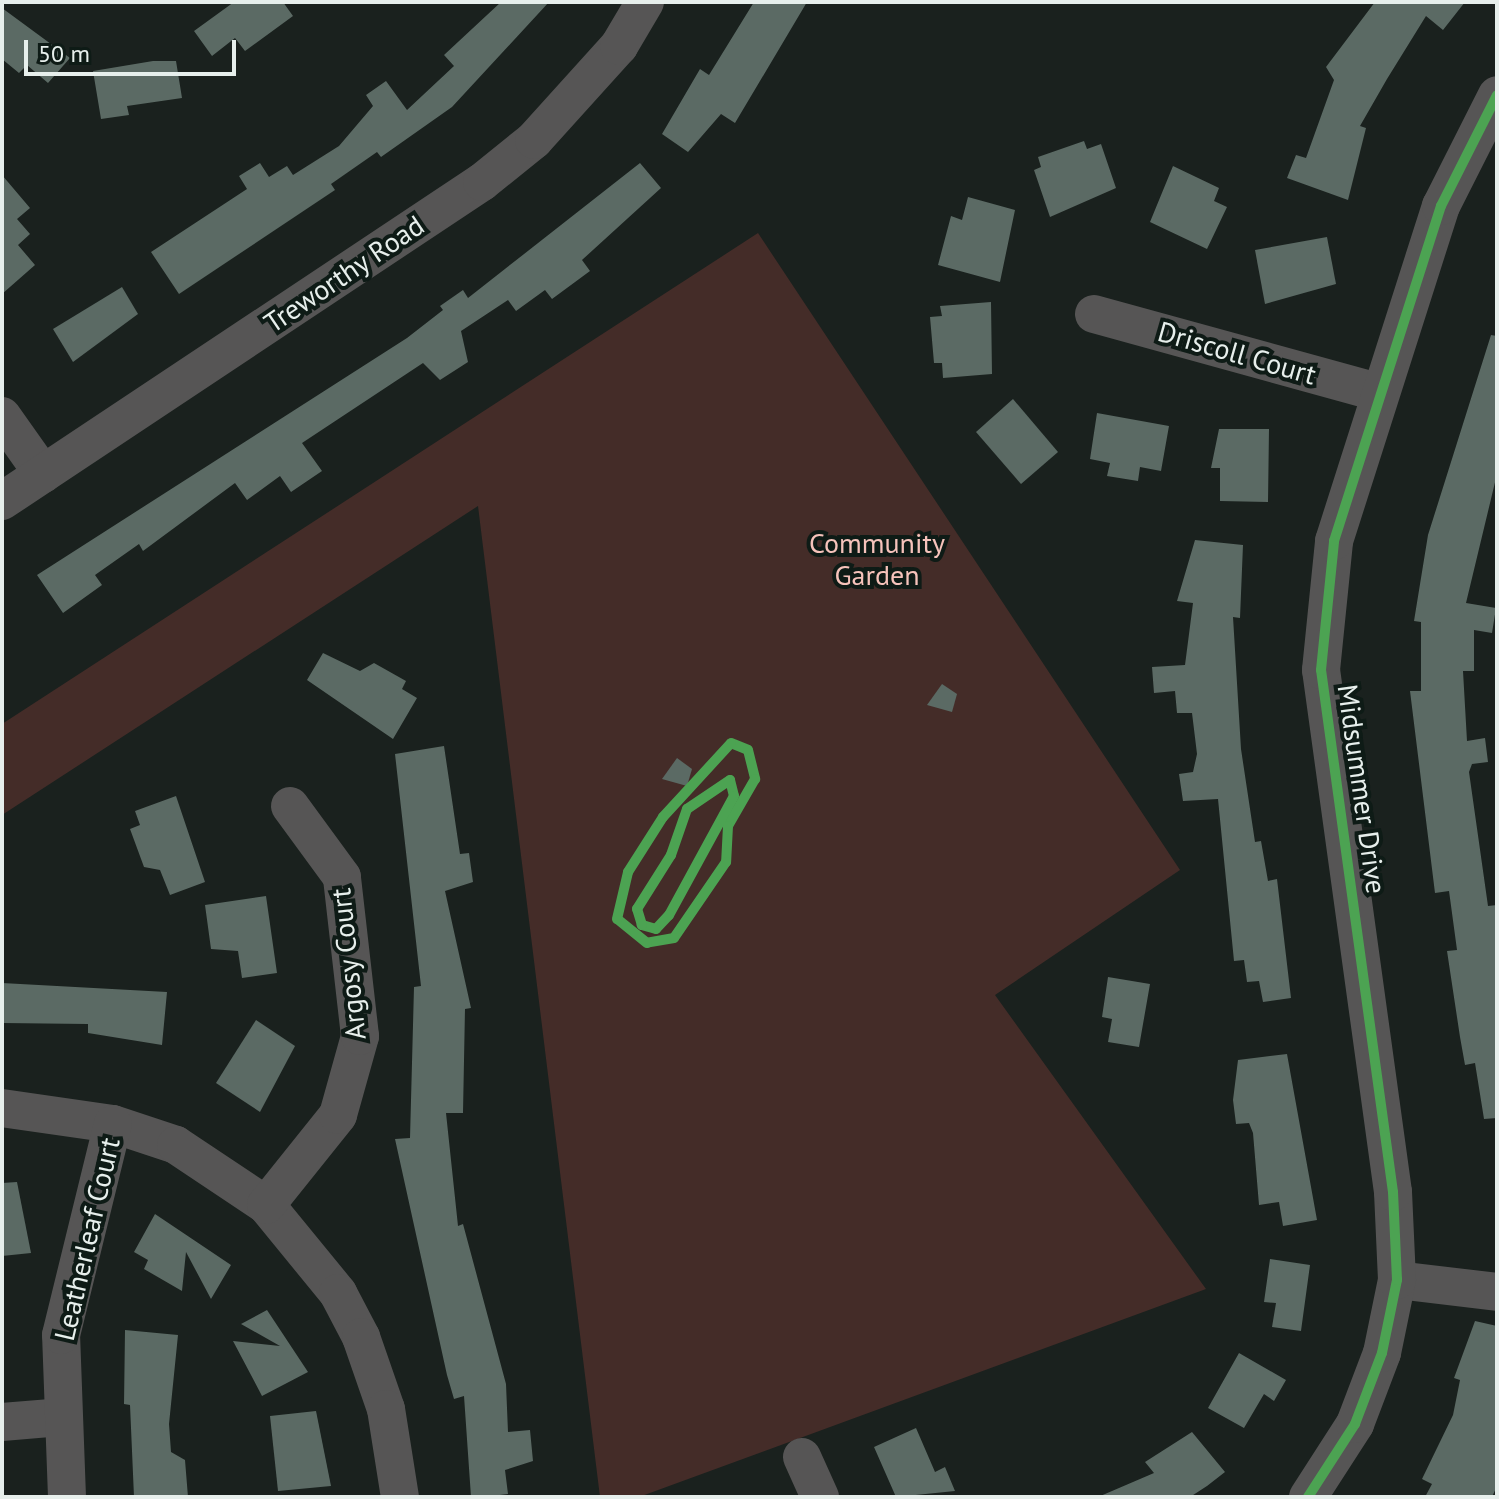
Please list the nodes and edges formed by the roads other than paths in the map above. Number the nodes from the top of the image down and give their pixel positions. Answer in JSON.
{"nodes":[{"id":1,"x":645,"y":2,"type":"edge"},
{"id":2,"x":1497,"y":95,"type":"edge"},
{"id":3,"x":1094,"y":314,"type":"dead end"},
{"id":4,"x":1380,"y":393,"type":"junction"},
{"id":5,"x":2,"y":416,"type":"edge"},
{"id":6,"x":43,"y":474,"type":"junction"},
{"id":7,"x":2,"y":501,"type":"edge"},
{"id":8,"x":290,"y":806,"type":"dead end"},
{"id":9,"x":2,"y":1108,"type":"edge"},
{"id":10,"x":113,"y":1124,"type":"junction"},
{"id":11,"x":266,"y":1205,"type":"junction"},
{"id":12,"x":1397,"y":1280,"type":"junction"},
{"id":13,"x":1497,"y":1292,"type":"edge"},
{"id":14,"x":61,"y":1417,"type":"junction"},
{"id":15,"x":2,"y":1422,"type":"edge"},
{"id":16,"x":802,"y":1457,"type":"dead end"},
{"id":17,"x":67,"y":1497,"type":"edge"},
{"id":18,"x":400,"y":1497,"type":"edge"},
{"id":19,"x":820,"y":1497,"type":"edge"},
{"id":20,"x":1308,"y":1497,"type":"edge"}],
"edges":[{"from":1,"to":6,"type":"street","name":"Treworthy Road"},
{"from":2,"to":4,"type":"street","name":"Midsummer Drive"},
{"from":3,"to":4,"type":"street","name":"Driscoll Court"},
{"from":4,"to":12,"type":"street","name":"Midsummer Drive"},
{"from":5,"to":6,"type":"street"},
{"from":6,"to":7,"type":"street","name":"Treworthy Road"},
{"from":8,"to":11,"type":"street","name":"Argosy Court"},
{"from":9,"to":10,"type":"street"},
{"from":10,"to":11,"type":"street"},
{"from":10,"to":14,"type":"street","name":"Leatherleaf Court"},
{"from":11,"to":18,"type":"street"},
{"from":12,"to":13,"type":"street"},
{"from":12,"to":20,"type":"street","name":"Midsummer Drive"},
{"from":14,"to":15,"type":"street"},
{"from":14,"to":17,"type":"street","name":"Leatherleaf Court"},
{"from":16,"to":19,"type":"street"}]}
